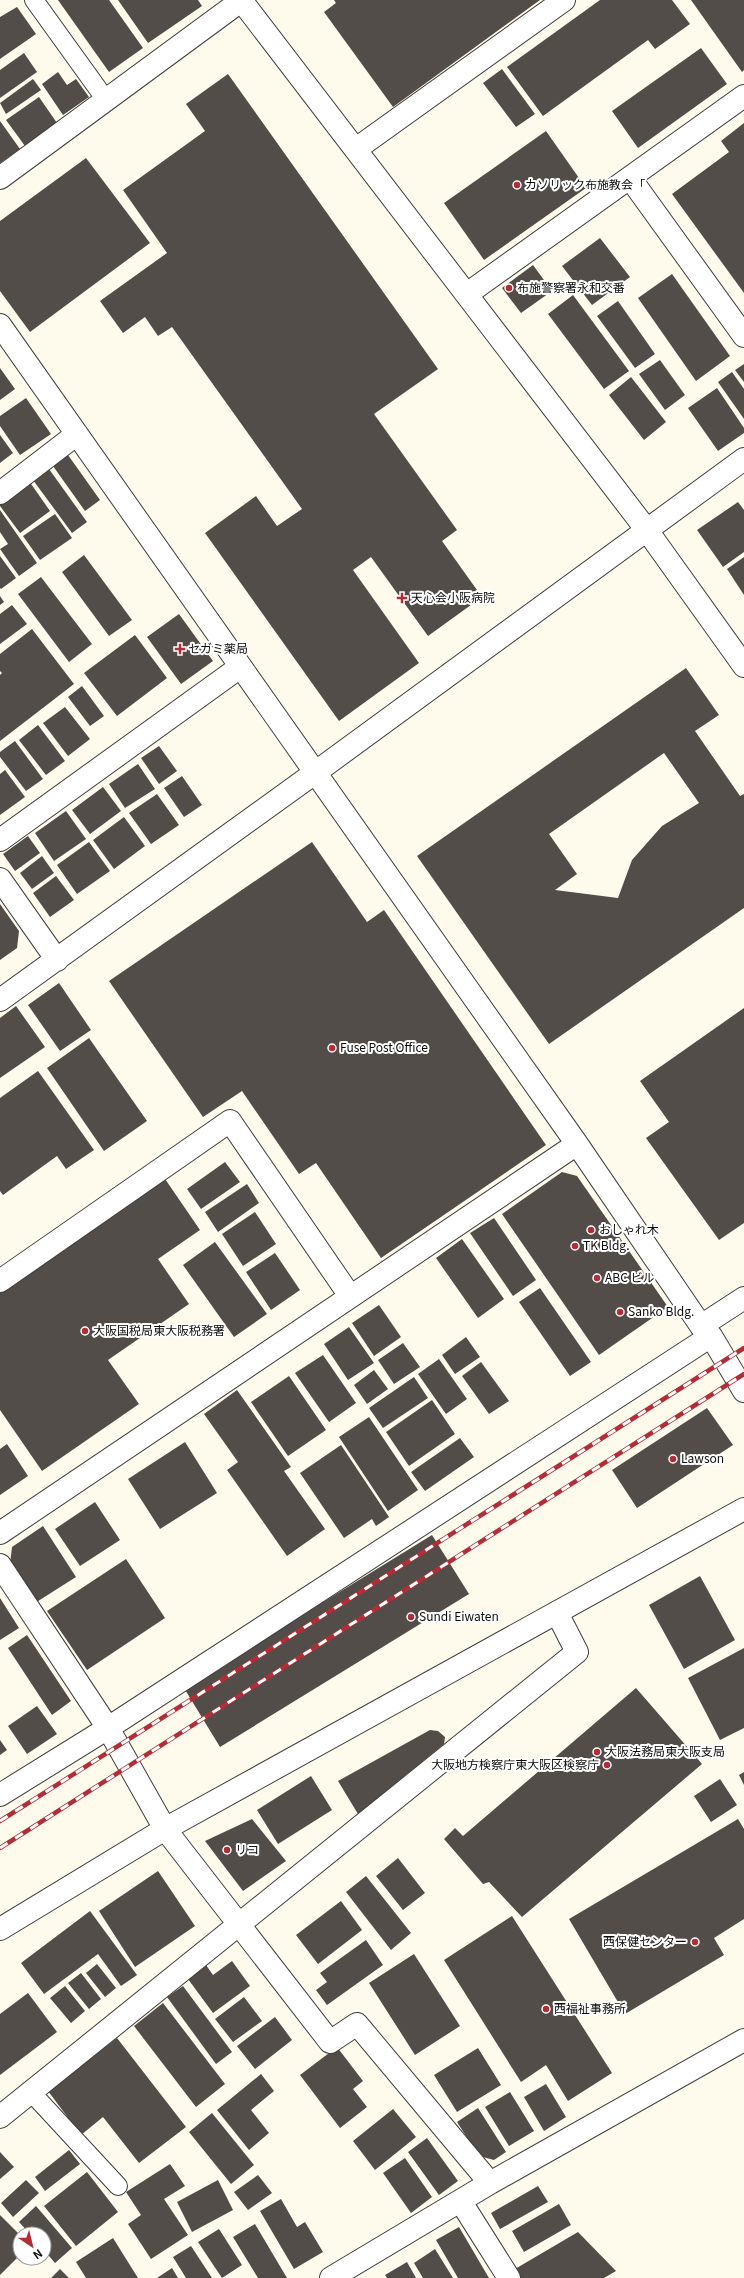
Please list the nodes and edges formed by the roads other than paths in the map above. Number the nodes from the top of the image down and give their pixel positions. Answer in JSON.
{"nodes":[{"id":1,"x":34,"y":0,"type":"edge"},
{"id":2,"x":242,"y":0,"type":"edge"},
{"id":3,"x":564,"y":0,"type":"edge"},
{"id":4,"x":744,"y":96,"type":"edge"},
{"id":5,"x":106,"y":100,"type":"junction"},
{"id":6,"x":356,"y":149,"type":"junction"},
{"id":7,"x":0,"y":178,"type":"edge"},
{"id":8,"x":630,"y":178,"type":"junction"},
{"id":9,"x":467,"y":294,"type":"junction"},
{"id":10,"x":0,"y":324,"type":"edge"},
{"id":11,"x":744,"y":336,"type":"edge"},
{"id":12,"x":77,"y":434,"type":"junction"},
{"id":13,"x":744,"y":459,"type":"edge"},
{"id":14,"x":0,"y":493,"type":"edge"},
{"id":15,"x":646,"y":529,"type":"junction"},
{"id":16,"x":744,"y":666,"type":"edge"},
{"id":17,"x":240,"y":667,"type":"junction"},
{"id":18,"x":316,"y":772,"type":"junction"},
{"id":19,"x":0,"y":840,"type":"edge"},
{"id":20,"x":0,"y":879,"type":"edge"},
{"id":21,"x":57,"y":960,"type":"junction"},
{"id":22,"x":0,"y":1000,"type":"edge"},
{"id":23,"x":577,"y":1144,"type":"junction"},
{"id":24,"x":0,"y":1280,"type":"edge"},
{"id":25,"x":350,"y":1296,"type":"junction"},
{"id":26,"x":744,"y":1298,"type":"edge"},
{"id":27,"x":706,"y":1331,"type":"junction"},
{"id":28,"x":744,"y":1391,"type":"edge"},
{"id":29,"x":744,"y":1510,"type":"edge"},
{"id":30,"x":0,"y":1533,"type":"edge"},
{"id":31,"x":0,"y":1565,"type":"edge"},
{"id":32,"x":556,"y":1613,"type":"junction"},
{"id":33,"x":108,"y":1728,"type":"junction"},
{"id":34,"x":0,"y":1795,"type":"edge"},
{"id":35,"x":165,"y":1829,"type":"junction"},
{"id":36,"x":239,"y":1924,"type":"junction"},
{"id":37,"x":0,"y":1929,"type":"edge"},
{"id":38,"x":744,"y":2040,"type":"edge"},
{"id":39,"x":31,"y":2092,"type":"junction"},
{"id":40,"x":0,"y":2118,"type":"edge"},
{"id":41,"x":490,"y":2183,"type":"junction"},
{"id":42,"x":118,"y":2186,"type":"dead end"},
{"id":43,"x":461,"y":2202,"type":"junction"},
{"id":44,"x":331,"y":2278,"type":"edge"},
{"id":45,"x":509,"y":2278,"type":"edge"}],
"edges":[{"from":1,"to":5,"type":"lane"},
{"from":2,"to":5,"type":"street"},
{"from":2,"to":6,"type":"street"},
{"from":3,"to":6,"type":"street"},
{"from":4,"to":8,"type":"street"},
{"from":5,"to":7,"type":"street"},
{"from":6,"to":9,"type":"street"},
{"from":8,"to":9,"type":"street"},
{"from":8,"to":11,"type":"street"},
{"from":9,"to":15,"type":"street"},
{"from":10,"to":12,"type":"street"},
{"from":12,"to":14,"type":"street"},
{"from":12,"to":17,"type":"street"},
{"from":13,"to":15,"type":"street"},
{"from":15,"to":16,"type":"street"},
{"from":15,"to":18,"type":"street"},
{"from":17,"to":18,"type":"street"},
{"from":17,"to":19,"type":"street"},
{"from":18,"to":21,"type":"street"},
{"from":18,"to":23,"type":"street"},
{"from":20,"to":21,"type":"street"},
{"from":21,"to":22,"type":"street"},
{"from":23,"to":25,"type":"street"},
{"from":23,"to":27,"type":"street"},
{"from":24,"to":25,"type":"street"},
{"from":25,"to":30,"type":"street"},
{"from":26,"to":27,"type":"street"},
{"from":27,"to":28,"type":"street"},
{"from":27,"to":33,"type":"street"},
{"from":29,"to":32,"type":"street"},
{"from":31,"to":33,"type":"street"},
{"from":32,"to":35,"type":"street"},
{"from":32,"to":36,"type":"street"},
{"from":33,"to":34,"type":"street"},
{"from":33,"to":35,"type":"street"},
{"from":35,"to":36,"type":"street"},
{"from":35,"to":37,"type":"street"},
{"from":36,"to":39,"type":"street"},
{"from":36,"to":41,"type":"street"},
{"from":38,"to":41,"type":"street"},
{"from":39,"to":40,"type":"street"},
{"from":39,"to":42,"type":"lane"},
{"from":41,"to":43,"type":"street"},
{"from":43,"to":44,"type":"street"},
{"from":43,"to":45,"type":"street"}]}
